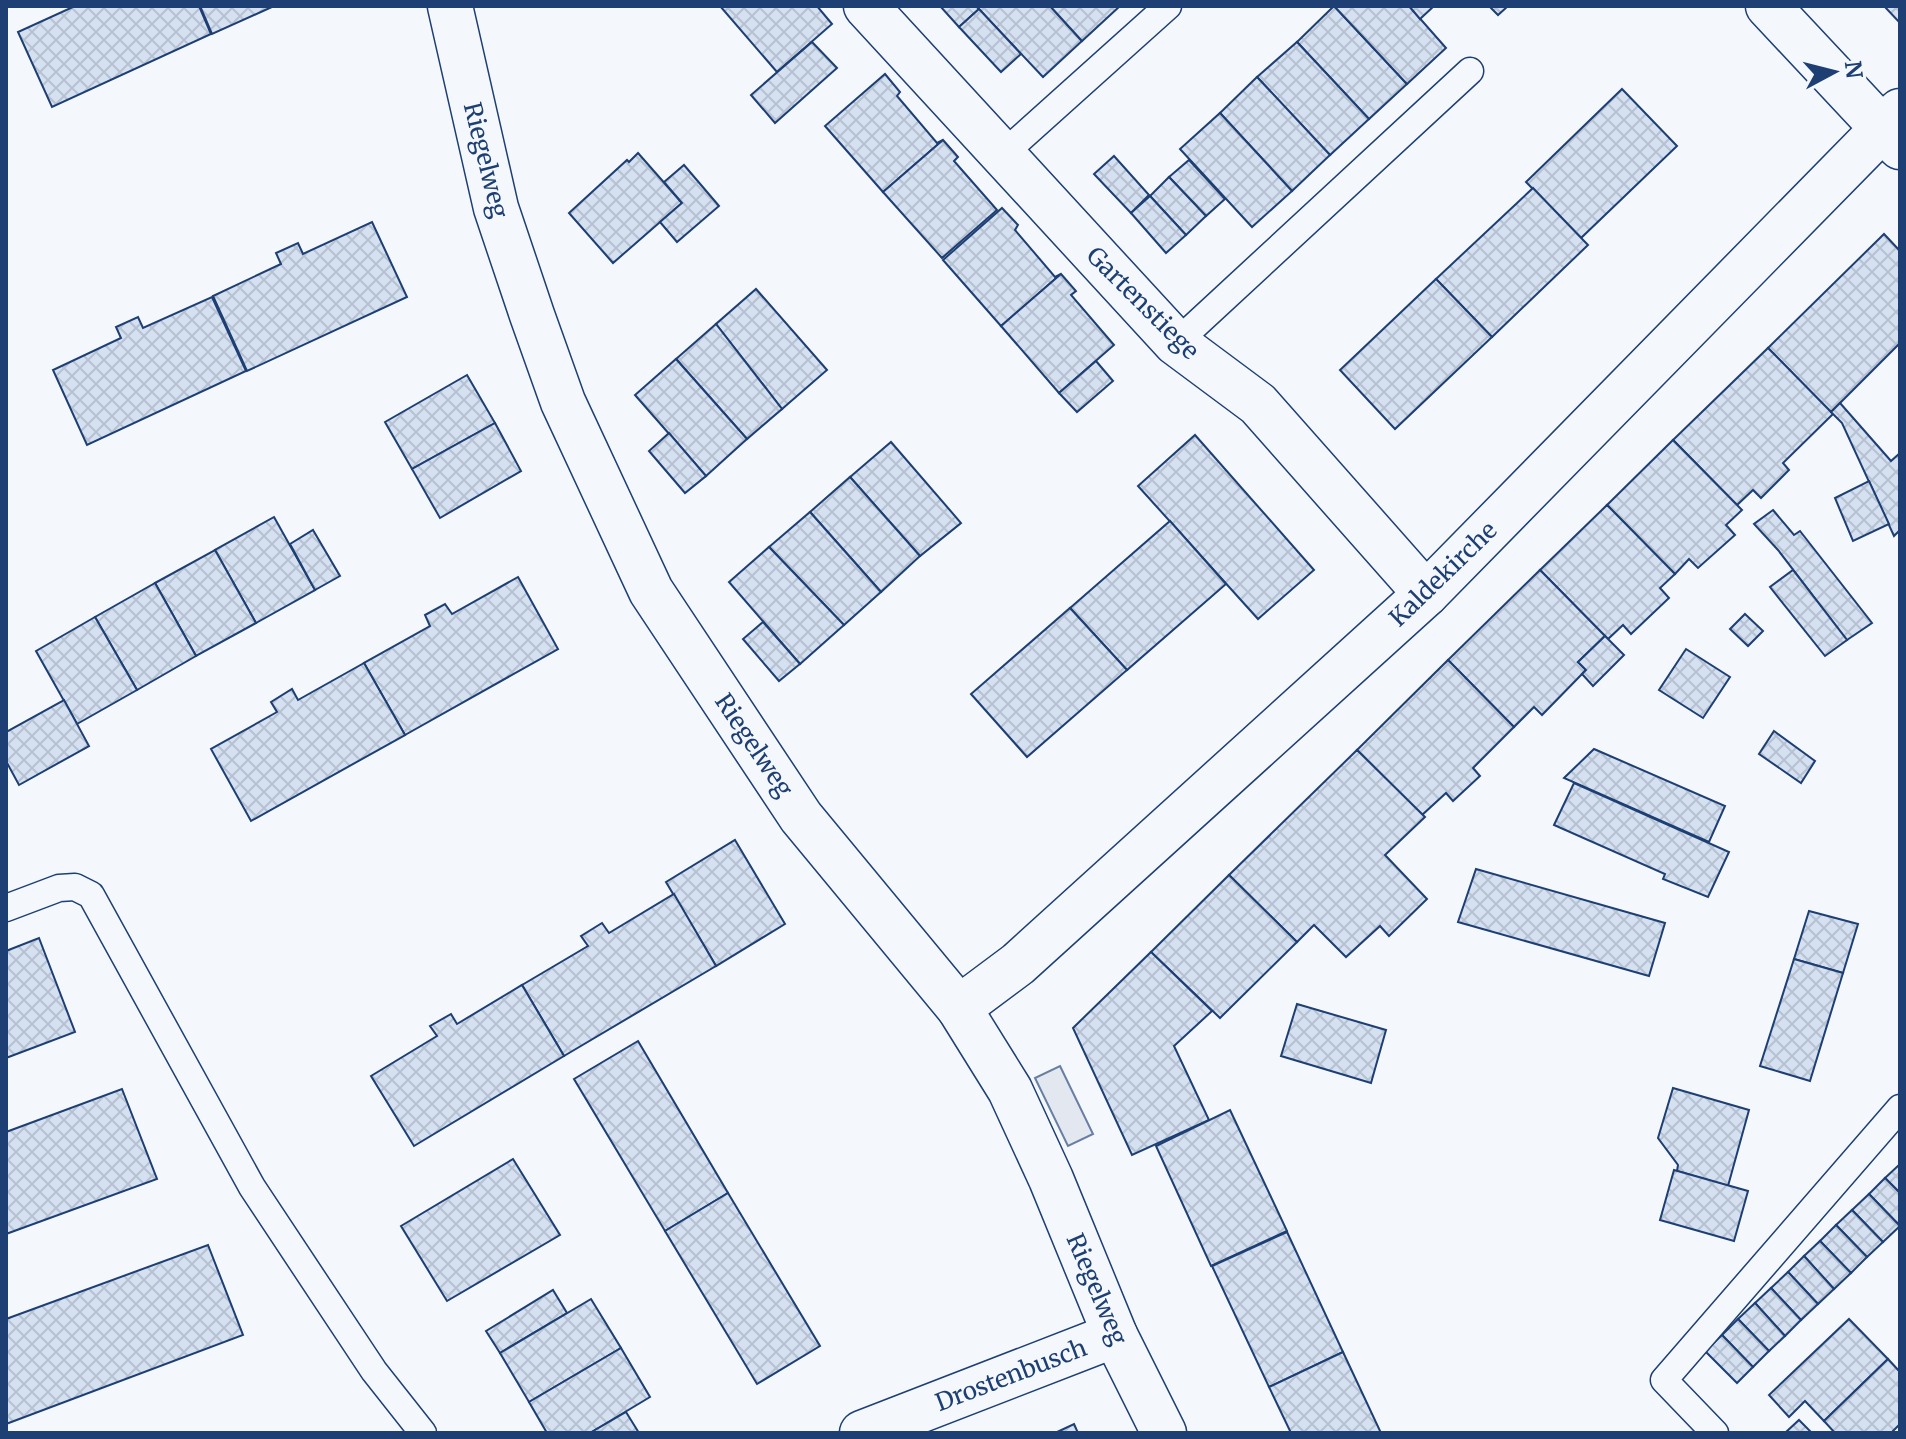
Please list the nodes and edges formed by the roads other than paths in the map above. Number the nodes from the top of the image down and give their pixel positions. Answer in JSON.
{"nodes":[{"id":1,"x":450,"y":6,"type":"edge"},
{"id":2,"x":866,"y":6,"type":"edge"},
{"id":3,"x":1168,"y":6,"type":"edge"},
{"id":4,"x":1768,"y":6,"type":"edge"},
{"id":5,"x":1470,"y":71,"type":"dead end"},
{"id":6,"x":1894,"y":129,"type":"edge"},
{"id":7,"x":1002,"y":155,"type":"junction"},
{"id":8,"x":1176,"y":343,"type":"junction"},
{"id":9,"x":1426,"y":594,"type":"junction"},
{"id":10,"x":6,"y":908,"type":"edge"},
{"id":11,"x":959,"y":1008,"type":"junction"},
{"id":12,"x":1900,"y":1108,"type":"edge"},
{"id":13,"x":1115,"y":1335,"type":"junction"},
{"id":14,"x":423,"y":1433,"type":"edge"},
{"id":15,"x":862,"y":1433,"type":"edge"},
{"id":16,"x":1164,"y":1433,"type":"edge"},
{"id":17,"x":1715,"y":1433,"type":"edge"}],
"edges":[{"from":1,"to":11,"type":"street","name":"Riegelweg"},
{"from":2,"to":7,"type":"street","name":"Gartenstiege"},
{"from":3,"to":7,"type":"lane"},
{"from":4,"to":6,"type":"street"},
{"from":5,"to":8,"type":"lane"},
{"from":6,"to":9,"type":"street","name":"Kaldekirche"},
{"from":7,"to":8,"type":"street","name":"Gartenstiege"},
{"from":8,"to":9,"type":"street","name":"Gartenstiege"},
{"from":9,"to":11,"type":"street","name":"Kaldekirche"},
{"from":10,"to":14,"type":"lane"},
{"from":11,"to":13,"type":"street","name":"Riegelweg"},
{"from":12,"to":17,"type":"lane"},
{"from":13,"to":15,"type":"street","name":"Drostenbusch"},
{"from":13,"to":16,"type":"street","name":"Riegelweg"}]}
